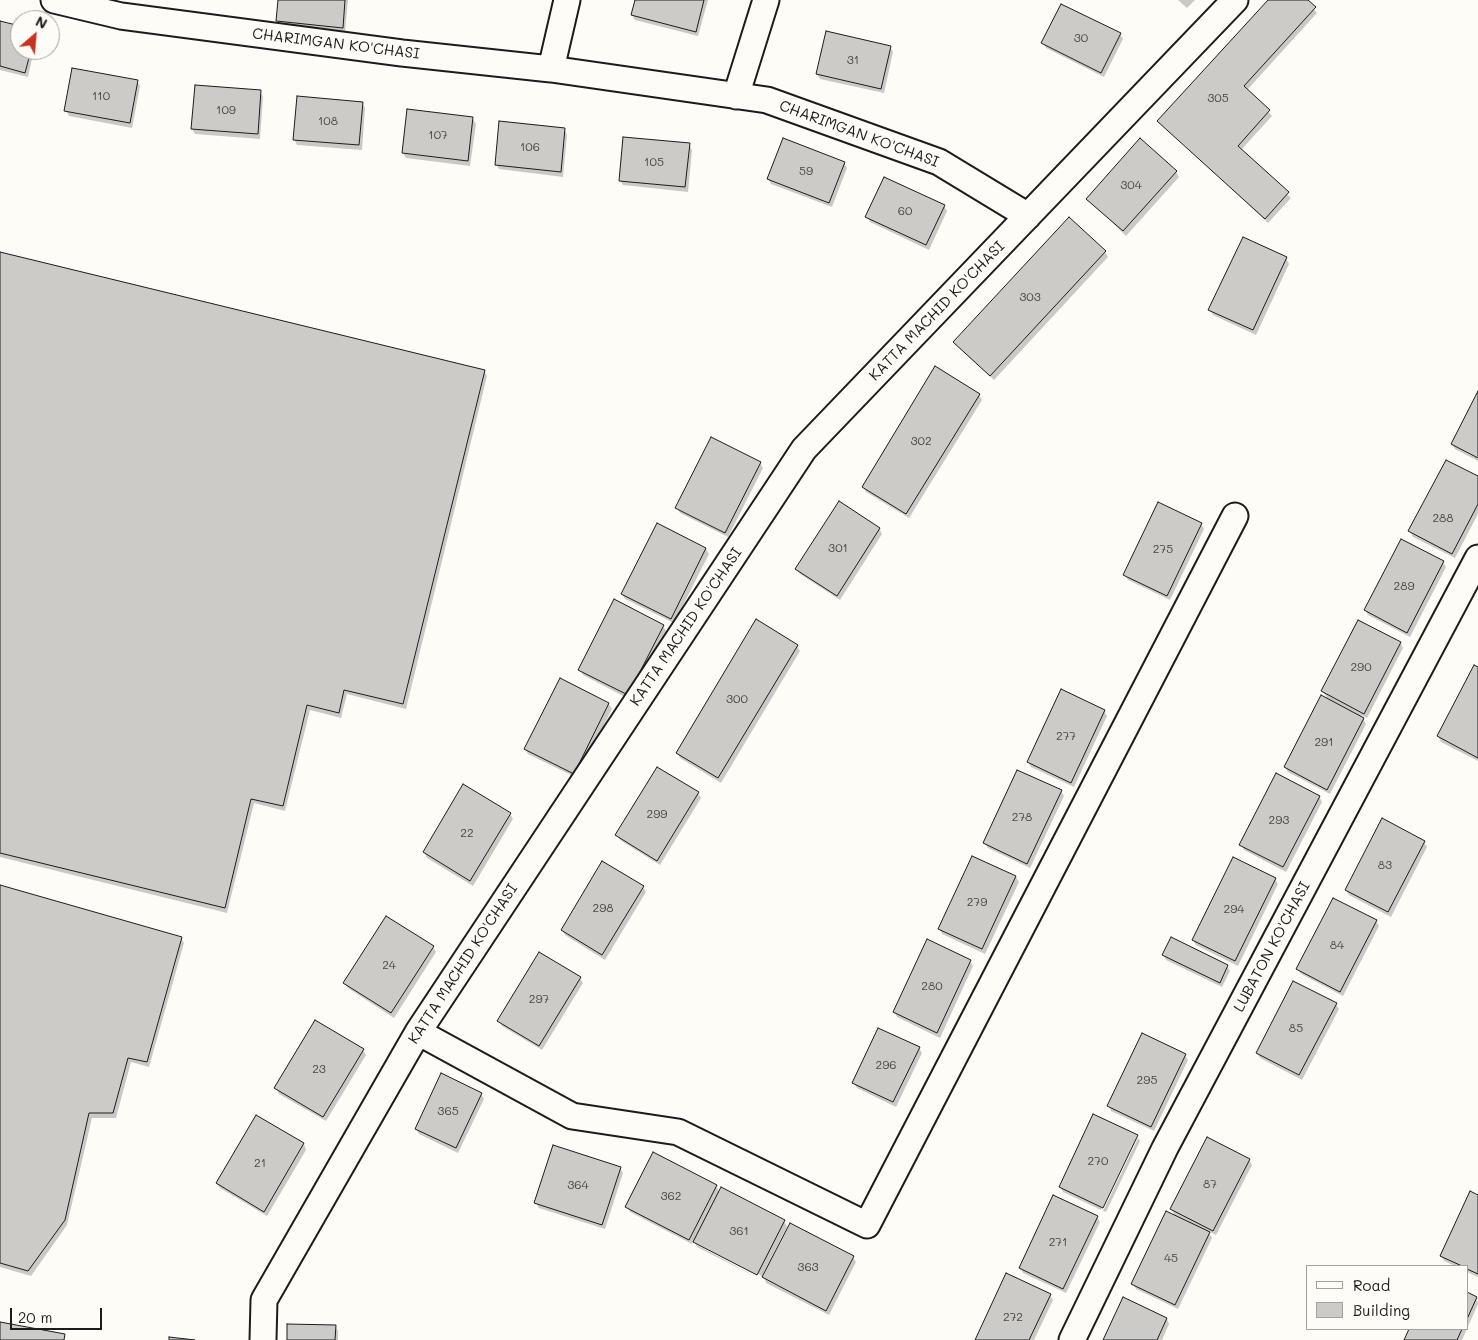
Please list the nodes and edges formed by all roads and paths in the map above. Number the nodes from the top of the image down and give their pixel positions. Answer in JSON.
{"nodes":[{"id":1,"x":54,"y":0,"type":"edge"},
{"id":2,"x":568,"y":0,"type":"edge"},
{"id":3,"x":766,"y":0,"type":"edge"},
{"id":4,"x":1235,"y":0,"type":"edge"},
{"id":5,"x":124,"y":8,"type":"edge"},
{"id":6,"x":551,"y":69,"type":"junction"},
{"id":7,"x":736,"y":96,"type":"junction"},
{"id":8,"x":1028,"y":216,"type":"junction"},
{"id":9,"x":1236,"y":516,"type":"dead end"},
{"id":10,"x":1478,"y":558,"type":"edge"},
{"id":11,"x":418,"y":1032,"type":"junction"},
{"id":12,"x":262,"y":1340,"type":"edge"},
{"id":13,"x":1072,"y":1340,"type":"edge"}],
"edges":[{"from":1,"to":5,"type":"street","name":"CHARIMGAN KO'CHASI"},
{"from":2,"to":6,"type":"street"},
{"from":3,"to":7,"type":"street"},
{"from":4,"to":8,"type":"street","name":"KATTA MACHID KO'CHASI"},
{"from":5,"to":6,"type":"street","name":"CHARIMGAN KO'CHASI"},
{"from":6,"to":7,"type":"street","name":"CHARIMGAN KO'CHASI"},
{"from":7,"to":8,"type":"street","name":"CHARIMGAN KO'CHASI"},
{"from":8,"to":11,"type":"street","name":"KATTA MACHID KO'CHASI"},
{"from":9,"to":11,"type":"street"},
{"from":10,"to":13,"type":"street","name":"LUBATON KO'CHASI"},
{"from":11,"to":12,"type":"street","name":"KATTA MACHID KO'CHASI"}]}
